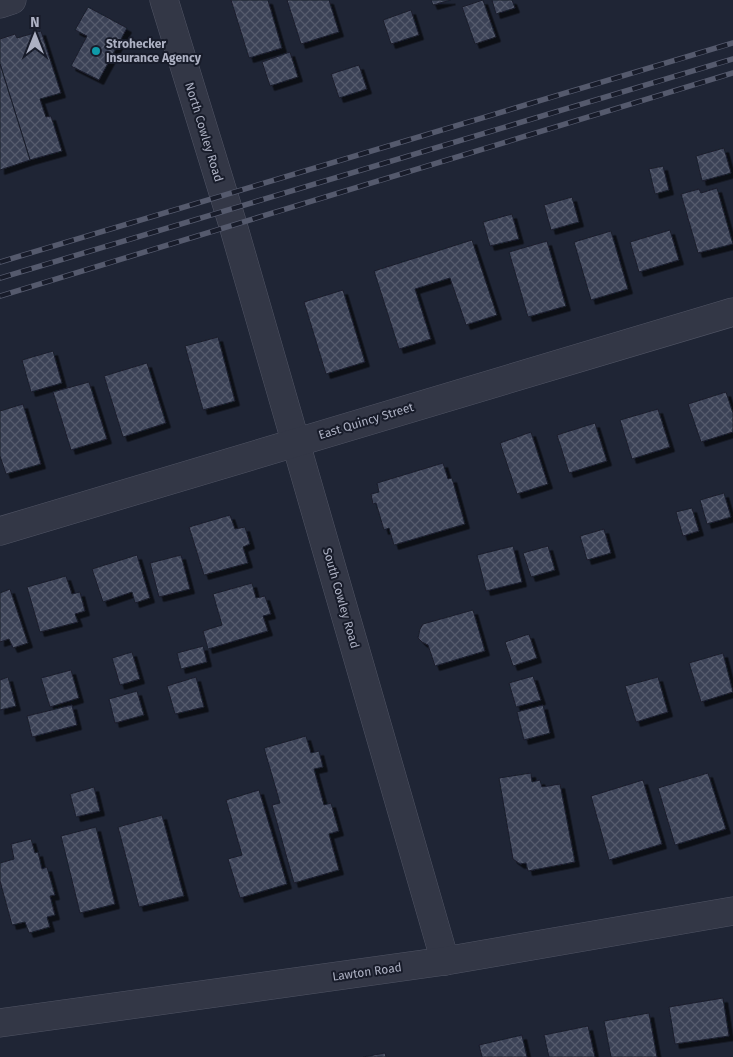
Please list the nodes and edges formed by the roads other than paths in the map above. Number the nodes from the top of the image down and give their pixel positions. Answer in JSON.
{"nodes":[{"id":1,"x":12,"y":0,"type":"edge"},
{"id":2,"x":164,"y":0,"type":"edge"},
{"id":3,"x":0,"y":4,"type":"edge"},
{"id":4,"x":236,"y":236,"type":"joint"},
{"id":5,"x":733,"y":312,"type":"edge"},
{"id":6,"x":296,"y":443,"type":"junction"},
{"id":7,"x":0,"y":531,"type":"edge"},
{"id":8,"x":733,"y":910,"type":"edge"},
{"id":9,"x":445,"y":961,"type":"junction"},
{"id":10,"x":0,"y":1023,"type":"edge"}],
"edges":[{"from":1,"to":3,"type":"street"},
{"from":2,"to":4,"type":"street","name":"North Cowley Road"},
{"from":4,"to":6,"type":"street","name":"South Cowley Road"},
{"from":5,"to":6,"type":"street","name":"East Quincy Street"},
{"from":6,"to":7,"type":"street","name":"East Quincy Street"},
{"from":6,"to":9,"type":"street","name":"South Cowley Road"},
{"from":8,"to":9,"type":"street","name":"Lawton Road"},
{"from":9,"to":10,"type":"street","name":"Lawton Road"}]}
